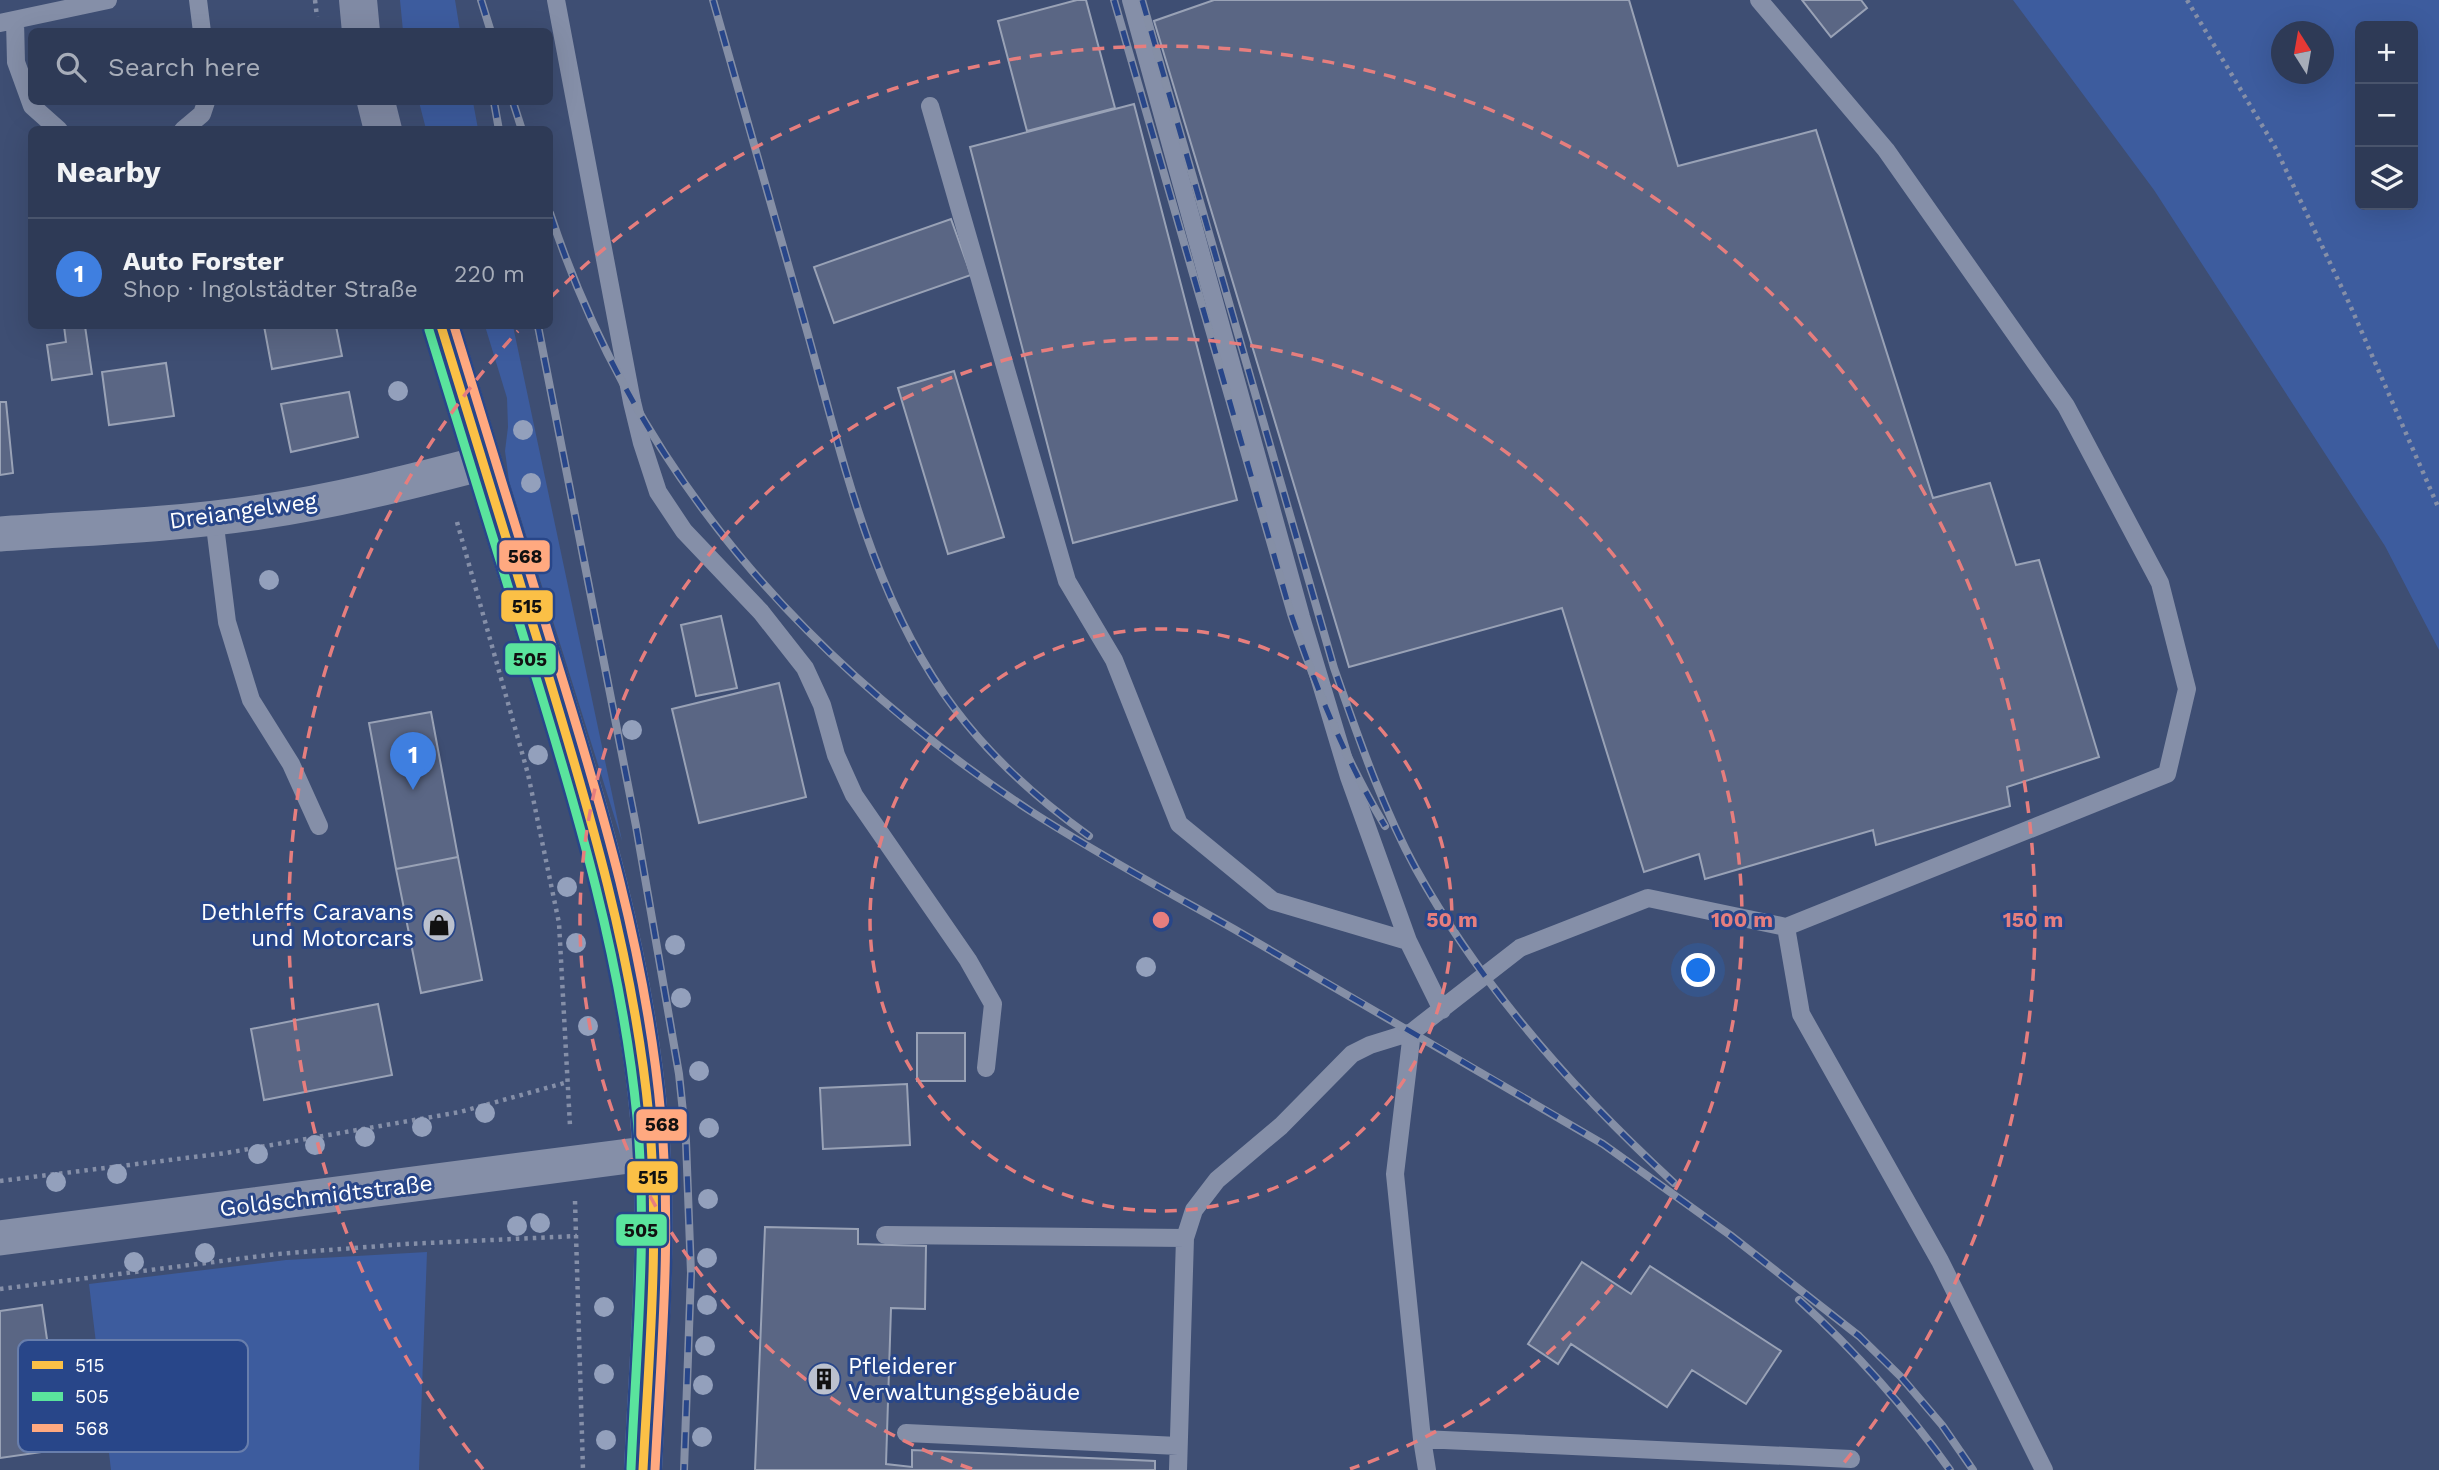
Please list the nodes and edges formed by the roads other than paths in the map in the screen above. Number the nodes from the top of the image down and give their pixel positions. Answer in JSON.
{"nodes":[{"id":1,"x":108,"y":0,"type":"edge"},
{"id":2,"x":198,"y":0,"type":"edge"},
{"id":3,"x":358,"y":0,"type":"edge"},
{"id":4,"x":556,"y":0,"type":"edge"},
{"id":5,"x":1131,"y":0,"type":"edge"},
{"id":6,"x":1759,"y":0,"type":"edge"},
{"id":7,"x":8,"y":22,"type":"edge"},
{"id":8,"x":202,"y":28,"type":"edge"},
{"id":9,"x":361,"y":28,"type":"edge"},
{"id":10,"x":28,"y":95,"type":"edge"},
{"id":11,"x":32,"y":105,"type":"edge"},
{"id":12,"x":205,"y":105,"type":"edge"},
{"id":13,"x":377,"y":105,"type":"edge"},
{"id":14,"x":930,"y":106,"type":"dead end"},
{"id":15,"x":54,"y":126,"type":"edge"},
{"id":16,"x":188,"y":126,"type":"edge"},
{"id":17,"x":382,"y":126,"type":"edge"},
{"id":18,"x":442,"y":329,"type":"edge"},
{"id":19,"x":483,"y":463,"type":"junction"},
{"id":20,"x":214,"y":518,"type":"junction"},
{"id":21,"x":0,"y":534,"type":"edge"},
{"id":22,"x":319,"y":826,"type":"dead end"},
{"id":23,"x":1786,"y":928,"type":"junction"},
{"id":24,"x":1408,"y":941,"type":"junction"},
{"id":25,"x":1442,"y":1010,"type":"junction"},
{"id":26,"x":1412,"y":1032,"type":"junction"},
{"id":27,"x":986,"y":1068,"type":"dead end"},
{"id":28,"x":652,"y":1153,"type":"junction"},
{"id":29,"x":885,"y":1235,"type":"dead end"},
{"id":30,"x":0,"y":1238,"type":"edge"},
{"id":31,"x":1185,"y":1238,"type":"junction"},
{"id":32,"x":906,"y":1433,"type":"dead end"},
{"id":33,"x":1422,"y":1440,"type":"junction"},
{"id":34,"x":1178,"y":1446,"type":"junction"},
{"id":35,"x":1851,"y":1459,"type":"dead end"},
{"id":36,"x":643,"y":1470,"type":"edge"},
{"id":37,"x":1178,"y":1470,"type":"edge"},
{"id":38,"x":1427,"y":1470,"type":"edge"},
{"id":39,"x":2044,"y":1470,"type":"edge"}],
"edges":[{"from":1,"to":7,"type":"lane"},
{"from":2,"to":8,"type":"lane"},
{"from":3,"to":9,"type":"street"},
{"from":4,"to":27,"type":"lane"},
{"from":5,"to":24,"type":"lane"},
{"from":6,"to":23,"type":"lane"},
{"from":7,"to":10,"type":"lane"},
{"from":11,"to":15,"type":"lane"},
{"from":12,"to":16,"type":"lane"},
{"from":13,"to":17,"type":"street"},
{"from":14,"to":24,"type":"lane"},
{"from":18,"to":19,"type":"street"},
{"from":19,"to":20,"type":"street","name":"Dreiangelweg"},
{"from":19,"to":28,"type":"street"},
{"from":20,"to":21,"type":"street","name":"Dreiangelweg"},
{"from":20,"to":22,"type":"lane"},
{"from":23,"to":25,"type":"lane"},
{"from":23,"to":39,"type":"lane"},
{"from":24,"to":25,"type":"lane"},
{"from":25,"to":26,"type":"lane"},
{"from":26,"to":31,"type":"lane"},
{"from":26,"to":33,"type":"lane"},
{"from":28,"to":30,"type":"street","name":"Goldschmidtstraße"},
{"from":28,"to":36,"type":"street"},
{"from":29,"to":31,"type":"lane"},
{"from":31,"to":34,"type":"lane"},
{"from":32,"to":34,"type":"lane"},
{"from":33,"to":35,"type":"lane"},
{"from":33,"to":38,"type":"lane"},
{"from":34,"to":37,"type":"lane"}]}
